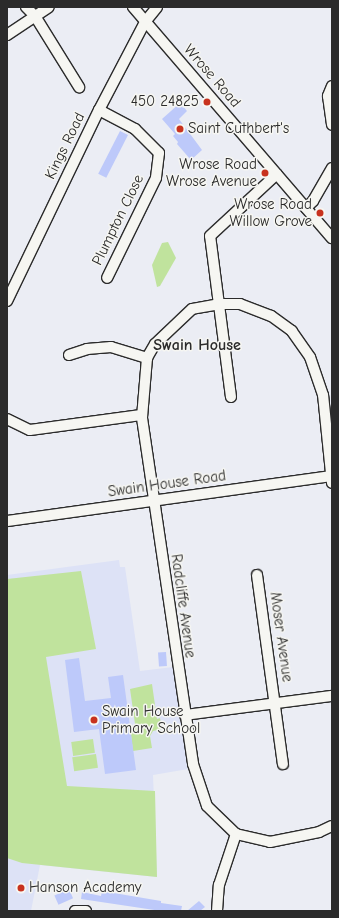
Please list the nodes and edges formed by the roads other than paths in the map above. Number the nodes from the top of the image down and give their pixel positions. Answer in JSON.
{"nodes":[{"id":1,"x":26,"y":7,"type":"edge"},
{"id":2,"x":49,"y":7,"type":"edge"},
{"id":3,"x":133,"y":7,"type":"edge"},
{"id":4,"x":157,"y":7,"type":"edge"},
{"id":5,"x":35,"y":16,"type":"junction"},
{"id":6,"x":145,"y":22,"type":"junction"},
{"id":7,"x":7,"y":35,"type":"edge"},
{"id":8,"x":332,"y":86,"type":"edge"},
{"id":9,"x":79,"y":87,"type":"dead end"},
{"id":10,"x":99,"y":110,"type":"junction"},
{"id":11,"x":332,"y":125,"type":"edge"},
{"id":12,"x":332,"y":168,"type":"edge"},
{"id":13,"x":277,"y":174,"type":"junction"},
{"id":14,"x":306,"y":208,"type":"junction"},
{"id":15,"x":332,"y":238,"type":"edge"},
{"id":16,"x":107,"y":278,"type":"dead end"},
{"id":17,"x":7,"y":301,"type":"edge"},
{"id":18,"x":220,"y":304,"type":"junction"},
{"id":19,"x":69,"y":355,"type":"dead end"},
{"id":20,"x":147,"y":358,"type":"junction"},
{"id":21,"x":231,"y":397,"type":"dead end"},
{"id":22,"x":141,"y":415,"type":"junction"},
{"id":23,"x":7,"y":419,"type":"edge"},
{"id":24,"x":332,"y":478,"type":"edge"},
{"id":25,"x":153,"y":501,"type":"junction"},
{"id":26,"x":7,"y":521,"type":"edge"},
{"id":27,"x":256,"y":575,"type":"dead end"},
{"id":28,"x":332,"y":696,"type":"edge"},
{"id":29,"x":275,"y":703,"type":"junction"},
{"id":30,"x":185,"y":715,"type":"junction"},
{"id":31,"x":283,"y":764,"type":"dead end"},
{"id":32,"x":332,"y":826,"type":"edge"},
{"id":33,"x":236,"y":834,"type":"junction"},
{"id":34,"x":75,"y":911,"type":"edge"},
{"id":35,"x":86,"y":911,"type":"edge"},
{"id":36,"x":217,"y":911,"type":"edge"}],
"edges":[{"from":1,"to":5,"type":"street"},
{"from":2,"to":5,"type":"street"},
{"from":3,"to":6,"type":"street","name":"Wrose Road"},
{"from":4,"to":6,"type":"street","name":"Kings Road"},
{"from":5,"to":7,"type":"street"},
{"from":5,"to":9,"type":"street"},
{"from":6,"to":10,"type":"street","name":"Kings Road"},
{"from":6,"to":13,"type":"street","name":"Wrose Road"},
{"from":8,"to":11,"type":"street"},
{"from":10,"to":16,"type":"street","name":"Plumpton Close"},
{"from":10,"to":17,"type":"street","name":"Kings Road"},
{"from":12,"to":14,"type":"street"},
{"from":13,"to":14,"type":"street","name":"Wrose Road"},
{"from":13,"to":18,"type":"street"},
{"from":14,"to":15,"type":"street","name":"Wrose Road"},
{"from":18,"to":20,"type":"street"},
{"from":18,"to":21,"type":"street"},
{"from":18,"to":24,"type":"street"},
{"from":19,"to":20,"type":"street"},
{"from":20,"to":22,"type":"street","name":"Radcliffe Avenue"},
{"from":22,"to":23,"type":"street"},
{"from":22,"to":25,"type":"street","name":"Radcliffe Avenue"},
{"from":24,"to":25,"type":"street","name":"Swain House Road"},
{"from":25,"to":26,"type":"street","name":"Swain House Road"},
{"from":25,"to":30,"type":"street","name":"Radcliffe Avenue"},
{"from":27,"to":29,"type":"street","name":"Moser Avenue"},
{"from":28,"to":29,"type":"street"},
{"from":29,"to":30,"type":"street"},
{"from":29,"to":31,"type":"street","name":"Moser Avenue"},
{"from":30,"to":33,"type":"street","name":"Radcliffe Avenue"},
{"from":32,"to":33,"type":"street"},
{"from":33,"to":36,"type":"street"},
{"from":34,"to":35,"type":"street"}]}
